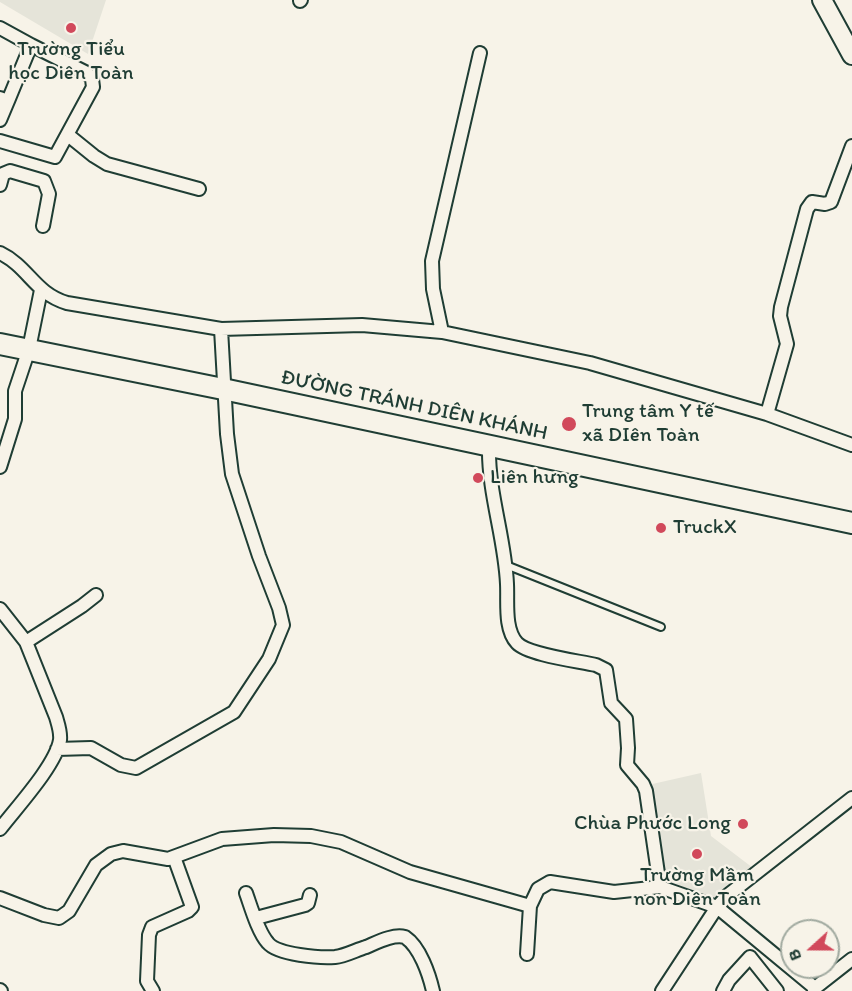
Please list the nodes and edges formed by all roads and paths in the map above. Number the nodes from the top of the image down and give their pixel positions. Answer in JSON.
{"nodes":[{"id":1,"x":822,"y":0,"type":"edge"},
{"id":2,"x":0,"y":28,"type":"edge"},
{"id":3,"x":32,"y":45,"type":"junction"},
{"id":4,"x":480,"y":53,"type":"dead end"},
{"id":5,"x":852,"y":55,"type":"edge"},
{"id":6,"x":4,"y":100,"type":"edge"},
{"id":7,"x":0,"y":120,"type":"edge"},
{"id":8,"x":68,"y":135,"type":"junction"},
{"id":9,"x":0,"y":141,"type":"edge"},
{"id":10,"x":852,"y":146,"type":"edge"},
{"id":11,"x":0,"y":185,"type":"edge"},
{"id":12,"x":199,"y":189,"type":"dead end"},
{"id":13,"x":43,"y":226,"type":"dead end"},
{"id":14,"x":0,"y":253,"type":"edge"},
{"id":15,"x":41,"y":290,"type":"junction"},
{"id":16,"x":221,"y":329,"type":"junction"},
{"id":17,"x":442,"y":332,"type":"junction"},
{"id":18,"x":0,"y":344,"type":"edge"},
{"id":19,"x":29,"y":349,"type":"junction"},
{"id":20,"x":223,"y":389,"type":"junction"},
{"id":21,"x":766,"y":414,"type":"junction"},
{"id":22,"x":852,"y":445,"type":"edge"},
{"id":23,"x":489,"y":447,"type":"junction"},
{"id":24,"x":3,"y":451,"type":"edge"},
{"id":25,"x":0,"y":467,"type":"edge"},
{"id":26,"x":852,"y":524,"type":"edge"},
{"id":27,"x":506,"y":565,"type":"junction"},
{"id":28,"x":96,"y":595,"type":"dead end"},
{"id":29,"x":0,"y":609,"type":"edge"},
{"id":30,"x":661,"y":627,"type":"dead end"},
{"id":31,"x":26,"y":642,"type":"junction"},
{"id":32,"x":57,"y":749,"type":"junction"},
{"id":33,"x":852,"y":798,"type":"edge"},
{"id":34,"x":0,"y":829,"type":"edge"},
{"id":35,"x":174,"y":858,"type":"junction"},
{"id":36,"x":660,"y":887,"type":"junction"},
{"id":37,"x":246,"y":892,"type":"dead end"},
{"id":38,"x":310,"y":895,"type":"dead end"},
{"id":39,"x":0,"y":898,"type":"edge"},
{"id":40,"x":530,"y":906,"type":"junction"},
{"id":41,"x":717,"y":907,"type":"junction"},
{"id":42,"x":256,"y":918,"type":"junction"},
{"id":43,"x":527,"y":954,"type":"dead end"},
{"id":44,"x":852,"y":958,"type":"edge"},
{"id":45,"x":814,"y":989,"type":"edge"},
{"id":46,"x":153,"y":991,"type":"edge"},
{"id":47,"x":433,"y":991,"type":"edge"},
{"id":48,"x":662,"y":991,"type":"edge"},
{"id":49,"x":723,"y":991,"type":"edge"},
{"id":50,"x":777,"y":991,"type":"edge"}],
"edges":[{"from":1,"to":5,"type":"main road"},
{"from":2,"to":3,"type":"street"},
{"from":3,"to":6,"type":"street"},
{"from":3,"to":8,"type":"street"},
{"from":4,"to":17,"type":"street"},
{"from":6,"to":7,"type":"street"},
{"from":8,"to":9,"type":"street"},
{"from":8,"to":12,"type":"street"},
{"from":10,"to":21,"type":"street"},
{"from":11,"to":13,"type":"street"},
{"from":14,"to":15,"type":"street"},
{"from":15,"to":16,"type":"street"},
{"from":15,"to":19,"type":"street"},
{"from":16,"to":17,"type":"street"},
{"from":16,"to":20,"type":"street"},
{"from":17,"to":21,"type":"street"},
{"from":18,"to":19,"type":"highway","name":"ĐƯỜNG TRÁNH DIÊN KHÁNH"},
{"from":19,"to":20,"type":"highway","name":"ĐƯỜNG TRÁNH DIÊN KHÁNH"},
{"from":19,"to":24,"type":"street"},
{"from":20,"to":23,"type":"highway","name":"ĐƯỜNG TRÁNH DIÊN KHÁNH"},
{"from":20,"to":32,"type":"street"},
{"from":21,"to":22,"type":"street"},
{"from":23,"to":26,"type":"highway","name":"ĐƯỜNG TRÁNH DIÊN KHÁNH"},
{"from":23,"to":27,"type":"street"},
{"from":24,"to":25,"type":"street"},
{"from":27,"to":30,"type":"lane"},
{"from":27,"to":36,"type":"street"},
{"from":28,"to":31,"type":"street"},
{"from":29,"to":31,"type":"street"},
{"from":31,"to":32,"type":"street"},
{"from":32,"to":34,"type":"street"},
{"from":33,"to":41,"type":"street"},
{"from":35,"to":39,"type":"street"},
{"from":35,"to":40,"type":"street"},
{"from":35,"to":46,"type":"street"},
{"from":36,"to":40,"type":"street"},
{"from":36,"to":41,"type":"street"},
{"from":37,"to":42,"type":"street"},
{"from":38,"to":42,"type":"street"},
{"from":40,"to":43,"type":"street"},
{"from":41,"to":45,"type":"street"},
{"from":41,"to":48,"type":"street"},
{"from":42,"to":47,"type":"street"},
{"from":44,"to":45,"type":"street"},
{"from":49,"to":50,"type":"street"}]}
